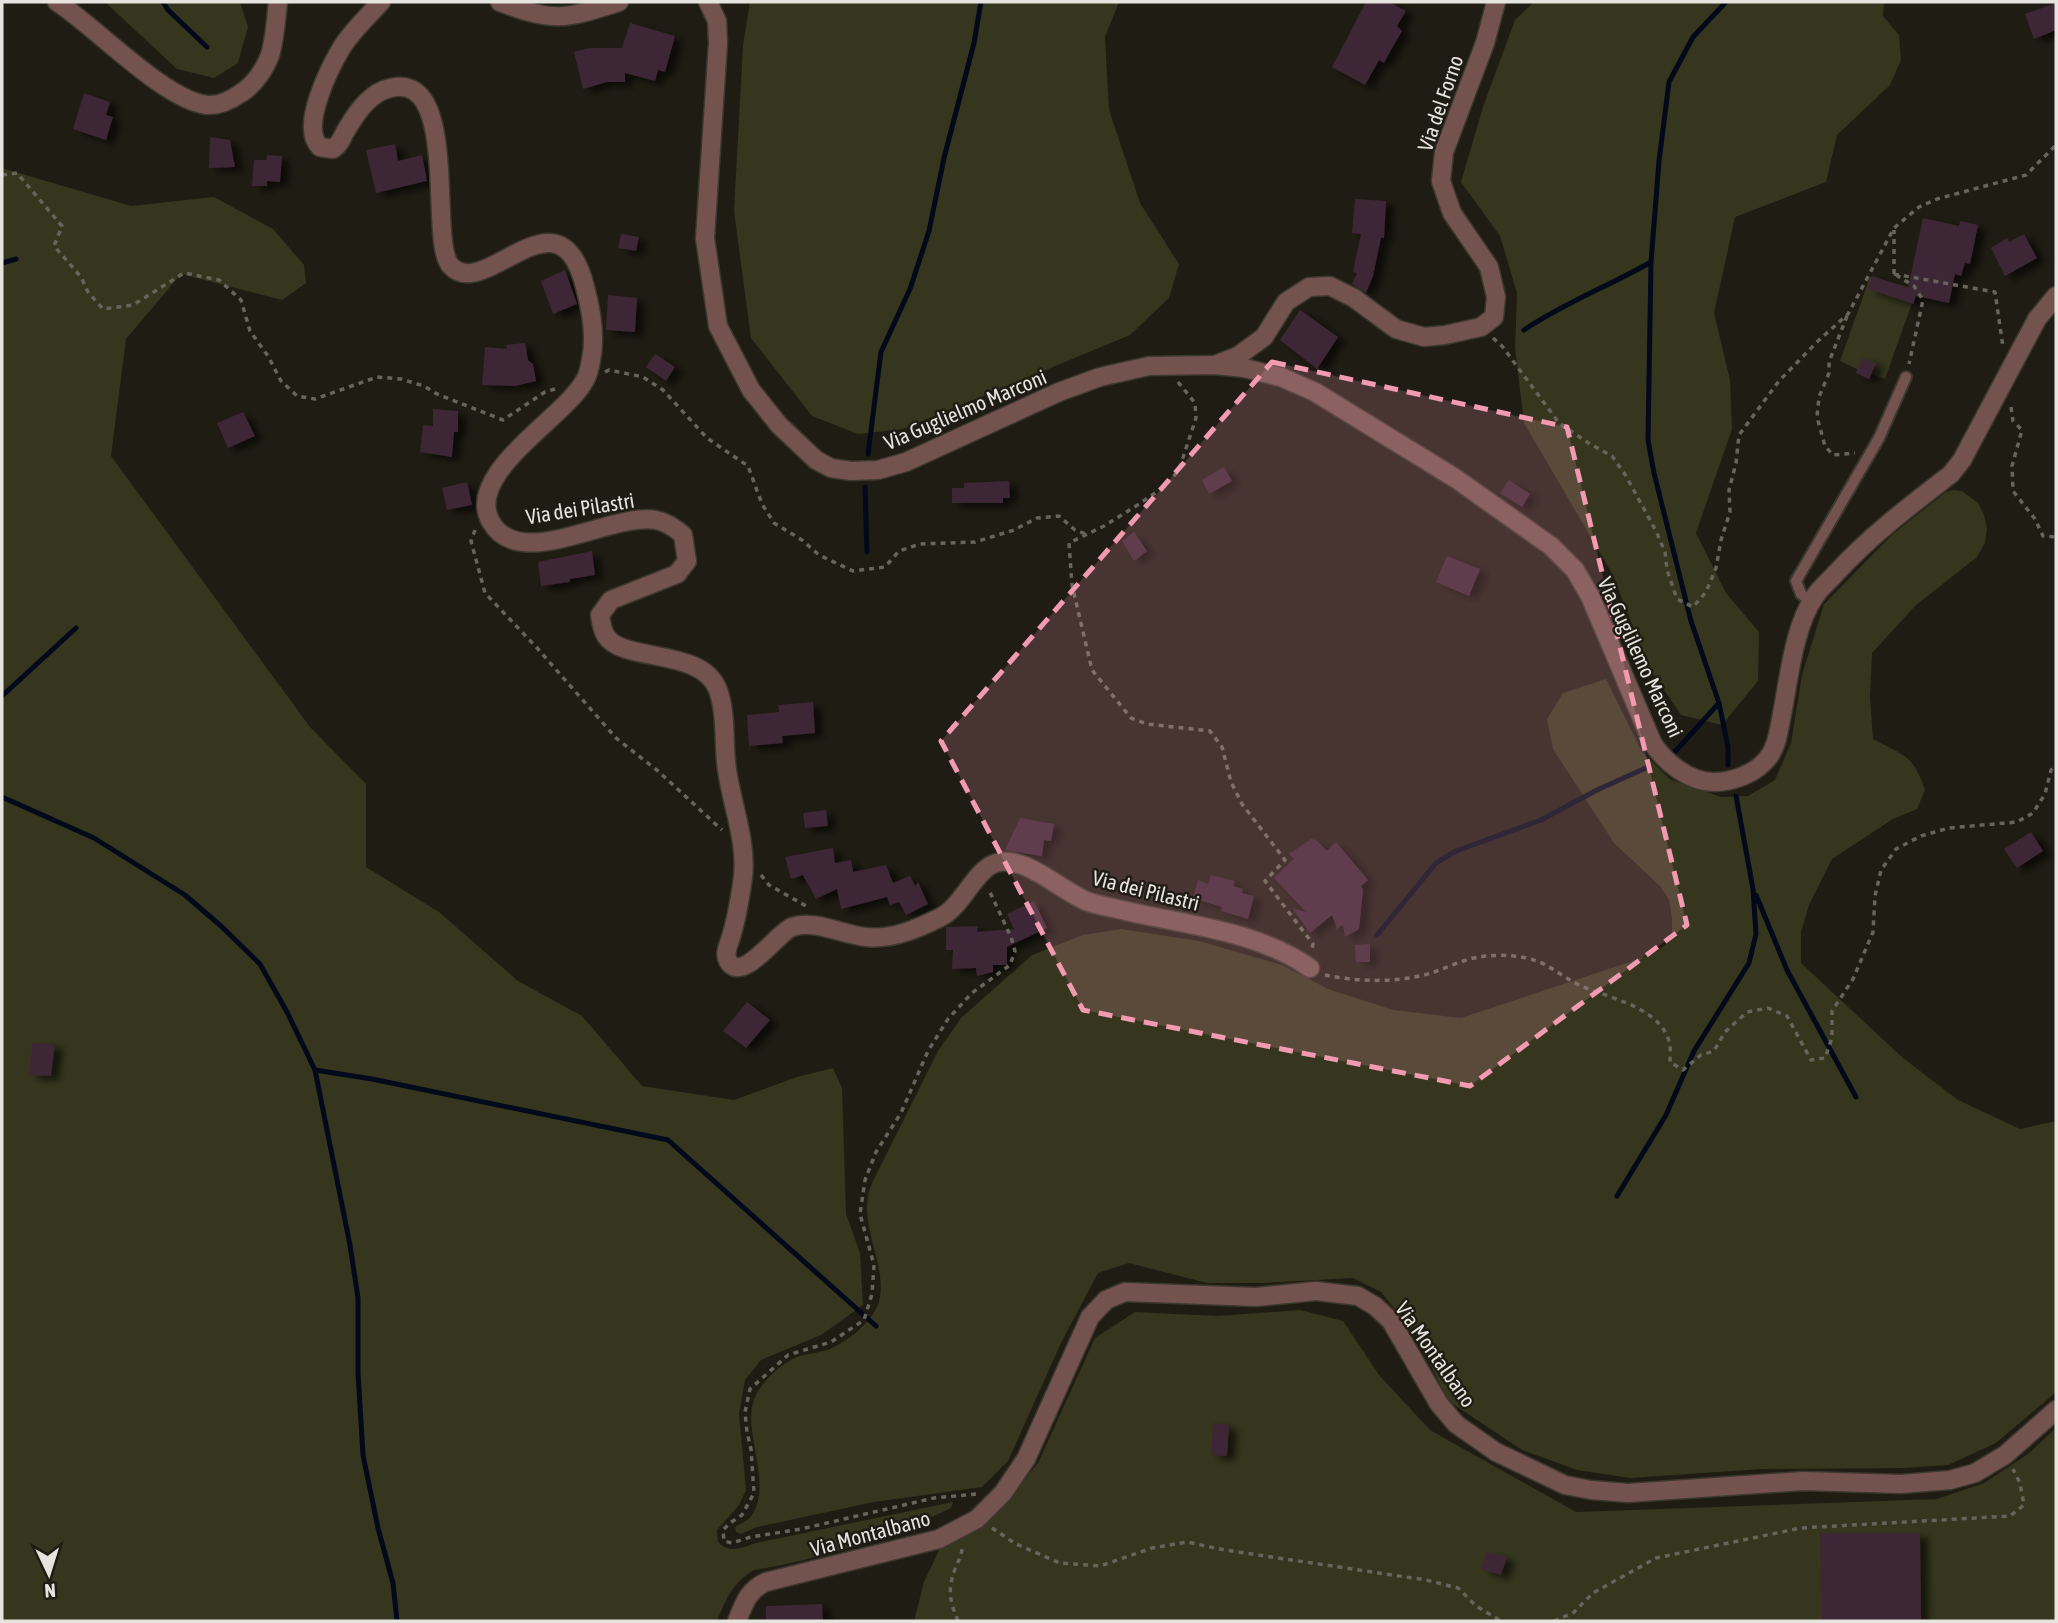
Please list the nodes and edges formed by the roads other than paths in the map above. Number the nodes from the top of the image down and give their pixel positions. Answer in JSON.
{"nodes":[{"id":1,"x":57,"y":2,"type":"edge"},
{"id":2,"x":278,"y":2,"type":"edge"},
{"id":3,"x":381,"y":2,"type":"edge"},
{"id":4,"x":500,"y":2,"type":"edge"},
{"id":5,"x":620,"y":2,"type":"edge"},
{"id":6,"x":708,"y":2,"type":"edge"},
{"id":7,"x":1496,"y":2,"type":"edge"},
{"id":8,"x":2056,"y":296,"type":"edge"},
{"id":9,"x":1215,"y":365,"type":"junction"},
{"id":10,"x":1906,"y":377,"type":"road end"},
{"id":11,"x":1815,"y":597,"type":"junction"},
{"id":12,"x":1310,"y":968,"type":"road end"},
{"id":13,"x":2056,"y":1410,"type":"edge"},
{"id":14,"x":737,"y":1621,"type":"edge"}],
"edges":[{"from":1,"to":2,"type":"street"},
{"from":3,"to":12,"type":"street","name":"Via dei Pilastri"},
{"from":4,"to":5,"type":"street"},
{"from":6,"to":9,"type":"street","name":"Via Guglielmo Marconi"},
{"from":7,"to":9,"type":"street","name":"Via del Forno"},
{"from":8,"to":11,"type":"street","name":"Via Guglilemo Marconi"},
{"from":9,"to":11,"type":"street","name":"Via Guglilemo Marconi"},
{"from":10,"to":11,"type":"lane"},
{"from":13,"to":14,"type":"street","name":"Via Montalbano"}]}
